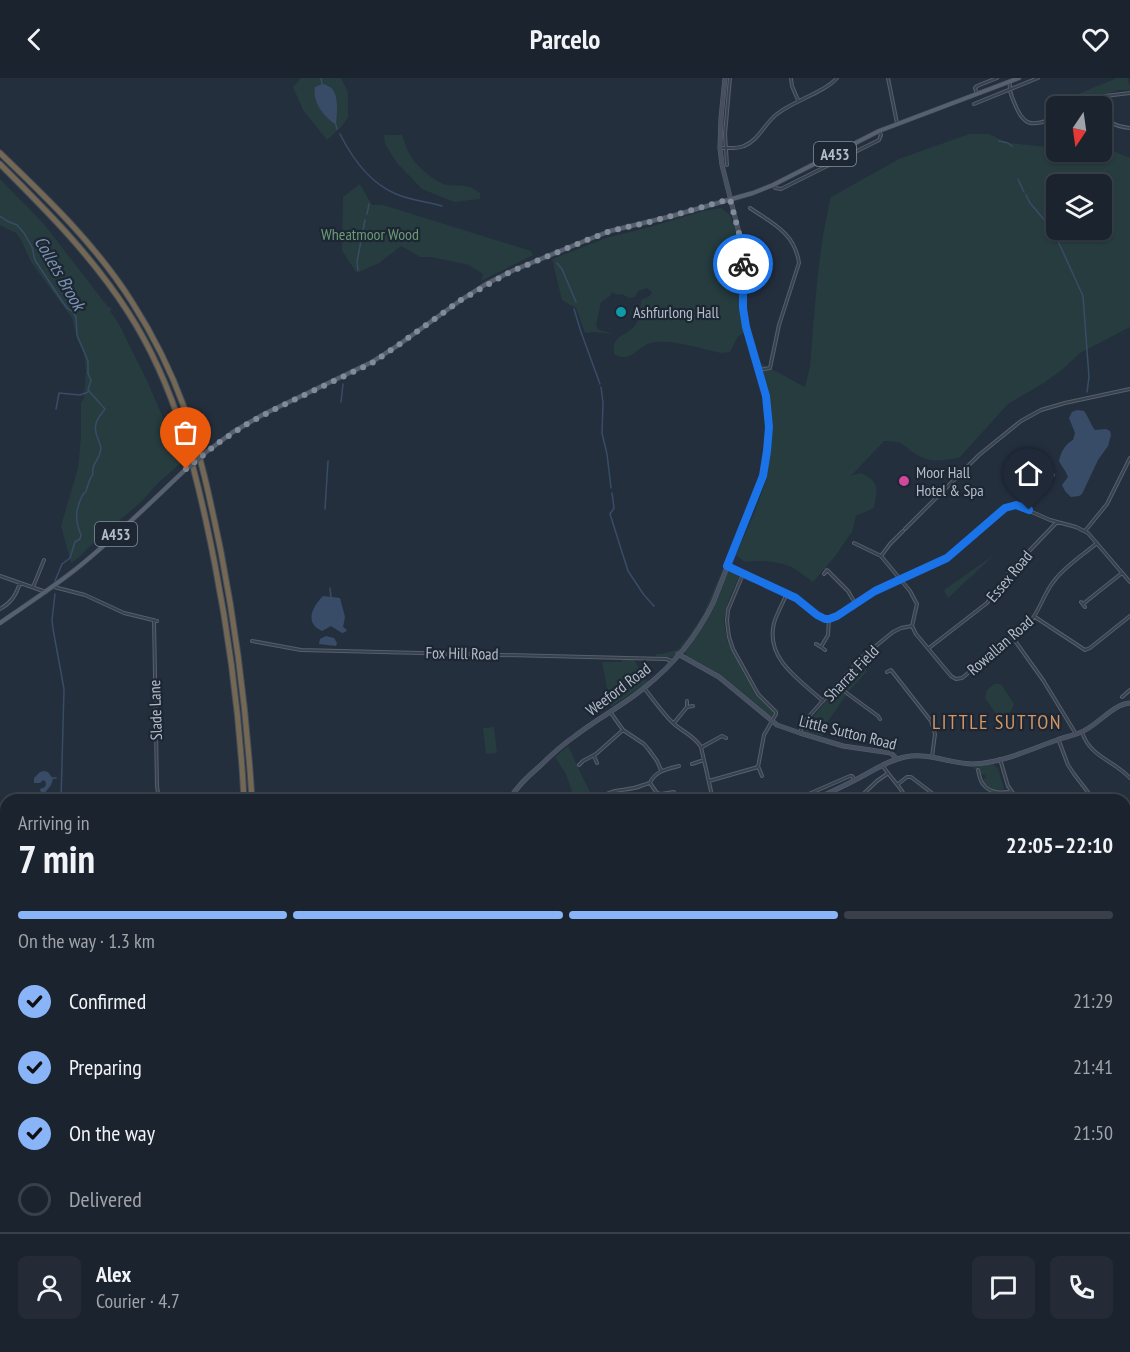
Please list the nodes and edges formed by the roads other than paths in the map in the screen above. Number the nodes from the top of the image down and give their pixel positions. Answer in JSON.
{"nodes":[{"id":1,"x":728,"y":78,"type":"edge"},
{"id":2,"x":790,"y":78,"type":"edge"},
{"id":3,"x":837,"y":78,"type":"edge"},
{"id":4,"x":888,"y":78,"type":"edge"},
{"id":5,"x":997,"y":78,"type":"edge"},
{"id":6,"x":1019,"y":78,"type":"edge"},
{"id":7,"x":1038,"y":78,"type":"edge"},
{"id":8,"x":1011,"y":82,"type":"junction"},
{"id":9,"x":1001,"y":85,"type":"junction"},
{"id":10,"x":1009,"y":90,"type":"junction"},
{"id":11,"x":1130,"y":93,"type":"edge"},
{"id":12,"x":977,"y":94,"type":"junction"},
{"id":13,"x":1108,"y":96,"type":"edge"},
{"id":14,"x":798,"y":100,"type":"junction"},
{"id":15,"x":974,"y":104,"type":"dead end"},
{"id":16,"x":1046,"y":121,"type":"edge"},
{"id":17,"x":897,"y":123,"type":"junction"},
{"id":18,"x":1112,"y":124,"type":"edge"},
{"id":19,"x":1130,"y":128,"type":"edge"},
{"id":20,"x":879,"y":131,"type":"junction"},
{"id":21,"x":723,"y":148,"type":"junction"},
{"id":22,"x":0,"y":153,"type":"edge"},
{"id":23,"x":0,"y":164,"type":"edge"},
{"id":24,"x":727,"y":165,"type":"dead end"},
{"id":25,"x":0,"y":169,"type":"edge"},
{"id":26,"x":773,"y":185,"type":"junction"},
{"id":27,"x":730,"y":199,"type":"junction"},
{"id":28,"x":36,"y":200,"type":"junction"},
{"id":29,"x":750,"y":208,"type":"dead end"},
{"id":30,"x":759,"y":370,"type":"junction"},
{"id":31,"x":1130,"y":389,"type":"edge"},
{"id":32,"x":1130,"y":458,"type":"edge"},
{"id":33,"x":1053,"y":475,"type":"dead end"},
{"id":34,"x":1021,"y":506,"type":"junction"},
{"id":35,"x":1057,"y":522,"type":"junction"},
{"id":36,"x":1085,"y":531,"type":"junction"},
{"id":37,"x":854,"y":543,"type":"dead end"},
{"id":38,"x":1097,"y":543,"type":"junction"},
{"id":39,"x":881,"y":556,"type":"junction"},
{"id":40,"x":44,"y":560,"type":"dead end"},
{"id":41,"x":727,"y":566,"type":"junction"},
{"id":42,"x":830,"y":567,"type":"dead end"},
{"id":43,"x":827,"y":570,"type":"junction"},
{"id":44,"x":1122,"y":573,"type":"junction"},
{"id":45,"x":743,"y":574,"type":"junction"},
{"id":46,"x":824,"y":574,"type":"dead end"},
{"id":47,"x":0,"y":576,"type":"edge"},
{"id":48,"x":901,"y":579,"type":"junction"},
{"id":49,"x":1130,"y":582,"type":"edge"},
{"id":50,"x":20,"y":583,"type":"junction"},
{"id":51,"x":33,"y":587,"type":"junction"},
{"id":52,"x":53,"y":587,"type":"junction"},
{"id":53,"x":46,"y":592,"type":"junction"},
{"id":54,"x":787,"y":593,"type":"junction"},
{"id":55,"x":855,"y":603,"type":"junction"},
{"id":56,"x":1083,"y":604,"type":"dead end"},
{"id":57,"x":0,"y":609,"type":"edge"},
{"id":58,"x":1035,"y":616,"type":"junction"},
{"id":59,"x":1130,"y":616,"type":"edge"},
{"id":60,"x":829,"y":619,"type":"junction"},
{"id":61,"x":0,"y":623,"type":"edge"},
{"id":62,"x":912,"y":626,"type":"junction"},
{"id":63,"x":1013,"y":637,"type":"junction"},
{"id":64,"x":252,"y":641,"type":"dead end"},
{"id":65,"x":816,"y":644,"type":"dead end"},
{"id":66,"x":821,"y":647,"type":"junction"},
{"id":67,"x":929,"y":648,"type":"junction"},
{"id":68,"x":825,"y":650,"type":"dead end"},
{"id":69,"x":678,"y":654,"type":"junction"},
{"id":70,"x":672,"y":661,"type":"junction"},
{"id":71,"x":895,"y":666,"type":"dead end"},
{"id":72,"x":891,"y":670,"type":"junction"},
{"id":73,"x":887,"y":672,"type":"dead end"},
{"id":74,"x":837,"y":686,"type":"junction"},
{"id":75,"x":644,"y":688,"type":"junction"},
{"id":76,"x":1130,"y":690,"type":"edge"},
{"id":77,"x":1122,"y":697,"type":"dead end"},
{"id":78,"x":687,"y":701,"type":"dead end"},
{"id":79,"x":823,"y":701,"type":"junction"},
{"id":80,"x":1130,"y":703,"type":"edge"},
{"id":81,"x":693,"y":706,"type":"dead end"},
{"id":82,"x":687,"y":707,"type":"junction"},
{"id":83,"x":610,"y":712,"type":"junction"},
{"id":84,"x":880,"y":719,"type":"dead end"},
{"id":85,"x":772,"y":721,"type":"junction"},
{"id":86,"x":673,"y":723,"type":"junction"},
{"id":87,"x":623,"y":730,"type":"junction"},
{"id":88,"x":1082,"y":732,"type":"junction"},
{"id":89,"x":800,"y":733,"type":"junction"},
{"id":90,"x":1076,"y":734,"type":"junction"},
{"id":91,"x":723,"y":735,"type":"dead end"},
{"id":92,"x":1059,"y":739,"type":"junction"},
{"id":93,"x":701,"y":747,"type":"junction"},
{"id":94,"x":594,"y":756,"type":"junction"},
{"id":95,"x":932,"y":757,"type":"junction"},
{"id":96,"x":897,"y":759,"type":"junction"},
{"id":97,"x":1000,"y":759,"type":"junction"},
{"id":98,"x":704,"y":760,"type":"junction"},
{"id":99,"x":597,"y":763,"type":"dead end"},
{"id":100,"x":692,"y":764,"type":"dead end"},
{"id":101,"x":579,"y":765,"type":"dead end"},
{"id":102,"x":679,"y":766,"type":"dead end"},
{"id":103,"x":758,"y":766,"type":"junction"},
{"id":104,"x":883,"y":766,"type":"junction"},
{"id":105,"x":661,"y":770,"type":"junction"},
{"id":106,"x":978,"y":770,"type":"dead end"},
{"id":107,"x":887,"y":774,"type":"junction"},
{"id":108,"x":762,"y":776,"type":"dead end"},
{"id":109,"x":985,"y":776,"type":"dead end"},
{"id":110,"x":980,"y":778,"type":"junction"},
{"id":111,"x":1130,"y":778,"type":"edge"},
{"id":112,"x":855,"y":780,"type":"junction"},
{"id":113,"x":709,"y":781,"type":"junction"},
{"id":114,"x":650,"y":783,"type":"junction"},
{"id":115,"x":898,"y":784,"type":"junction"},
{"id":116,"x":1011,"y":791,"type":"junction"},
{"id":117,"x":678,"y":792,"type":"dead end"},
{"id":118,"x":158,"y":794,"type":"edge"},
{"id":119,"x":244,"y":794,"type":"edge"},
{"id":120,"x":251,"y":794,"type":"edge"},
{"id":121,"x":512,"y":794,"type":"edge"},
{"id":122,"x":607,"y":794,"type":"edge"},
{"id":123,"x":712,"y":794,"type":"edge"},
{"id":124,"x":809,"y":794,"type":"edge"},
{"id":125,"x":826,"y":794,"type":"edge"},
{"id":126,"x":863,"y":794,"type":"edge"},
{"id":127,"x":904,"y":794,"type":"edge"},
{"id":128,"x":933,"y":794,"type":"edge"},
{"id":129,"x":1013,"y":794,"type":"edge"},
{"id":130,"x":1089,"y":794,"type":"edge"}],
"edges":[{"from":1,"to":21,"type":"street","name":"Weeford Road"},
{"from":2,"to":14,"type":"street"},
{"from":3,"to":14,"type":"street"},
{"from":4,"to":17,"type":"street"},
{"from":5,"to":12,"type":"street"},
{"from":6,"to":8,"type":"main road","number":"A453"},
{"from":7,"to":10,"type":"street"},
{"from":8,"to":9,"type":"main road","number":"A453"},
{"from":8,"to":10,"type":"street"},
{"from":9,"to":10,"type":"street"},
{"from":9,"to":12,"type":"main road","number":"A453"},
{"from":10,"to":15,"type":"street"},
{"from":10,"to":16,"type":"street"},
{"from":11,"to":13,"type":"street"},
{"from":12,"to":17,"type":"main road","number":"A453"},
{"from":14,"to":21,"type":"street"},
{"from":17,"to":20,"type":"main road","number":"A453"},
{"from":18,"to":19,"type":"street"},
{"from":20,"to":26,"type":"main road","number":"A453"},
{"from":20,"to":26,"type":"street"},
{"from":21,"to":24,"type":"street"},
{"from":21,"to":27,"type":"street","name":"Weeford Road"},
{"from":22,"to":120,"type":"highway"},
{"from":23,"to":28,"type":"highway"},
{"from":25,"to":28,"type":"highway"},
{"from":26,"to":27,"type":"main road","number":"A453"},
{"from":27,"to":30,"type":"street","name":"Weeford Road"},
{"from":27,"to":52,"type":"main road","number":"A453","bridge":true},
{"from":28,"to":119,"type":"highway"},
{"from":29,"to":30,"type":"street"},
{"from":30,"to":41,"type":"street","name":"Weeford Road"},
{"from":31,"to":39,"type":"street"},
{"from":32,"to":36,"type":"street"},
{"from":33,"to":34,"type":"street"},
{"from":34,"to":35,"type":"street"},
{"from":34,"to":48,"type":"street"},
{"from":35,"to":36,"type":"street"},
{"from":35,"to":67,"type":"street","name":"Essex Road"},
{"from":36,"to":38,"type":"street"},
{"from":37,"to":39,"type":"street"},
{"from":38,"to":44,"type":"street"},
{"from":38,"to":58,"type":"street","name":"Rowallan Road"},
{"from":39,"to":48,"type":"street"},
{"from":40,"to":51,"type":"street"},
{"from":41,"to":45,"type":"street"},
{"from":41,"to":69,"type":"street","name":"Weeford Road"},
{"from":42,"to":43,"type":"street"},
{"from":43,"to":46,"type":"street"},
{"from":43,"to":55,"type":"street"},
{"from":44,"to":49,"type":"street"},
{"from":44,"to":56,"type":"street"},
{"from":45,"to":54,"type":"street"},
{"from":45,"to":85,"type":"street"},
{"from":47,"to":50,"type":"street"},
{"from":48,"to":55,"type":"street"},
{"from":48,"to":62,"type":"street"},
{"from":50,"to":51,"type":"street"},
{"from":50,"to":57,"type":"street"},
{"from":51,"to":53,"type":"street"},
{"from":52,"to":53,"type":"main road","number":"A453"},
{"from":52,"to":118,"type":"street","name":"Slade Lane"},
{"from":53,"to":61,"type":"main road","number":"A453"},
{"from":54,"to":60,"type":"street"},
{"from":54,"to":79,"type":"street"},
{"from":55,"to":60,"type":"street"},
{"from":58,"to":59,"type":"street"},
{"from":58,"to":63,"type":"street","name":"Rowallan Road"},
{"from":60,"to":66,"type":"street"},
{"from":62,"to":67,"type":"street","name":"Rowallan Road"},
{"from":62,"to":74,"type":"street","name":"Sharrat Field"},
{"from":63,"to":67,"type":"street","name":"Rowallan Road"},
{"from":63,"to":90,"type":"street"},
{"from":64,"to":70,"type":"street","name":"Fox Hill Road"},
{"from":65,"to":66,"type":"street"},
{"from":66,"to":68,"type":"street"},
{"from":69,"to":70,"type":"street","name":"Weeford Road"},
{"from":69,"to":85,"type":"street","name":"Little Sutton Road"},
{"from":70,"to":75,"type":"street","name":"Weeford Road"},
{"from":71,"to":72,"type":"street"},
{"from":72,"to":73,"type":"street"},
{"from":72,"to":95,"type":"street"},
{"from":74,"to":79,"type":"street","name":"Sharrat Field"},
{"from":74,"to":84,"type":"street"},
{"from":75,"to":83,"type":"street","name":"Weeford Road"},
{"from":75,"to":86,"type":"street"},
{"from":76,"to":77,"type":"street"},
{"from":78,"to":82,"type":"street"},
{"from":79,"to":89,"type":"street","name":"Sharrat Field"},
{"from":80,"to":88,"type":"street","name":"Little Sutton Road"},
{"from":81,"to":82,"type":"street"},
{"from":82,"to":86,"type":"street"},
{"from":83,"to":87,"type":"street"},
{"from":83,"to":121,"type":"street","name":"Weeford Road"},
{"from":85,"to":89,"type":"street","name":"Little Sutton Road"},
{"from":85,"to":103,"type":"street"},
{"from":86,"to":93,"type":"street"},
{"from":87,"to":94,"type":"street"},
{"from":87,"to":105,"type":"street"},
{"from":88,"to":90,"type":"street","name":"Little Sutton Road"},
{"from":88,"to":111,"type":"street"},
{"from":89,"to":96,"type":"street","name":"Little Sutton Road"},
{"from":90,"to":92,"type":"street","name":"Little Sutton Road"},
{"from":91,"to":93,"type":"street"},
{"from":92,"to":97,"type":"street","name":"Little Sutton Road"},
{"from":92,"to":130,"type":"street"},
{"from":93,"to":98,"type":"street"},
{"from":94,"to":99,"type":"street"},
{"from":94,"to":101,"type":"street"},
{"from":95,"to":96,"type":"street","name":"Little Sutton Road"},
{"from":95,"to":97,"type":"street","name":"Little Sutton Road"},
{"from":96,"to":104,"type":"street"},
{"from":97,"to":116,"type":"street"},
{"from":98,"to":100,"type":"street"},
{"from":98,"to":113,"type":"street"},
{"from":102,"to":105,"type":"street"},
{"from":103,"to":108,"type":"street"},
{"from":103,"to":113,"type":"street"},
{"from":104,"to":107,"type":"street"},
{"from":104,"to":112,"type":"street"},
{"from":105,"to":114,"type":"street"},
{"from":106,"to":110,"type":"street"},
{"from":107,"to":115,"type":"street"},
{"from":107,"to":126,"type":"street"},
{"from":109,"to":110,"type":"street"},
{"from":110,"to":116,"type":"street"},
{"from":112,"to":124,"type":"street"},
{"from":112,"to":125,"type":"street"},
{"from":113,"to":123,"type":"street"},
{"from":114,"to":117,"type":"street"},
{"from":114,"to":122,"type":"street"},
{"from":115,"to":127,"type":"street"},
{"from":115,"to":128,"type":"street"},
{"from":116,"to":129,"type":"street"}]}
